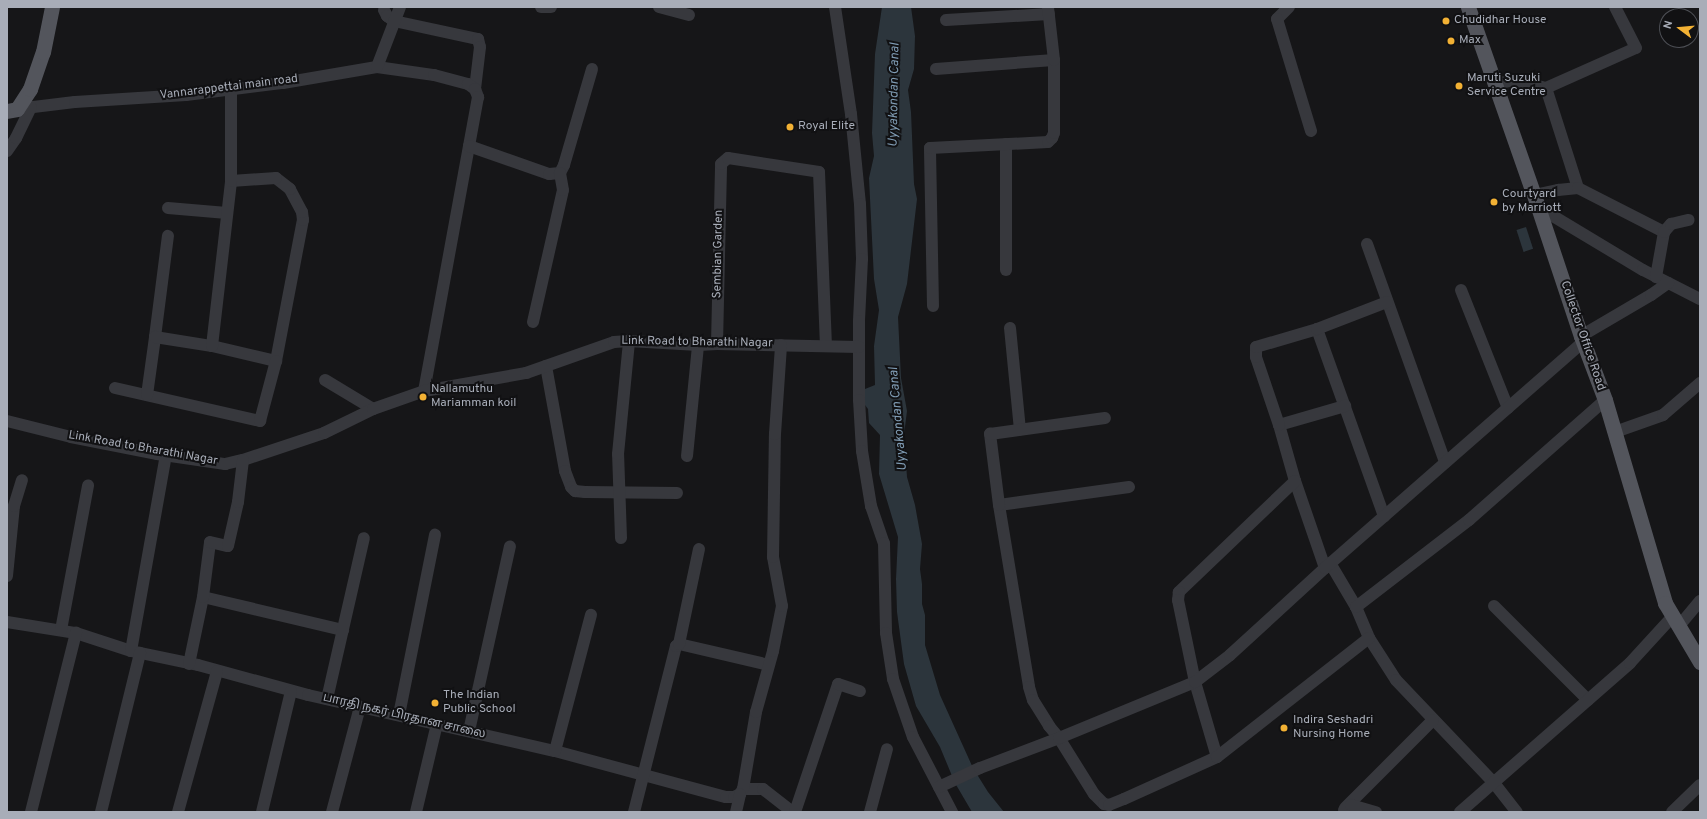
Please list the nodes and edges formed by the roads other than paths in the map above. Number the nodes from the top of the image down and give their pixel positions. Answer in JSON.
{"nodes":[{"id":1,"x":52,"y":7,"type":"edge"},
{"id":2,"x":400,"y":7,"type":"edge"},
{"id":3,"x":541,"y":7,"type":"edge"},
{"id":4,"x":551,"y":7,"type":"edge"},
{"id":5,"x":659,"y":7,"type":"edge"},
{"id":6,"x":835,"y":7,"type":"edge"},
{"id":7,"x":1289,"y":7,"type":"edge"},
{"id":8,"x":1468,"y":7,"type":"edge"},
{"id":9,"x":1616,"y":7,"type":"edge"},
{"id":10,"x":384,"y":10,"type":"dead end"},
{"id":11,"x":1049,"y":11,"type":"edge"},
{"id":12,"x":689,"y":14,"type":"dead end"},
{"id":13,"x":946,"y":20,"type":"dead end"},
{"id":14,"x":394,"y":21,"type":"junction"},
{"id":15,"x":1054,"y":60,"type":"junction"},
{"id":16,"x":377,"y":67,"type":"junction"},
{"id":17,"x":592,"y":69,"type":"dead end"},
{"id":18,"x":936,"y":69,"type":"dead end"},
{"id":19,"x":1495,"y":84,"type":"junction"},
{"id":20,"x":1546,"y":88,"type":"junction"},
{"id":21,"x":231,"y":89,"type":"junction"},
{"id":22,"x":475,"y":90,"type":"junction"},
{"id":23,"x":18,"y":109,"type":"edge"},
{"id":24,"x":1311,"y":131,"type":"dead end"},
{"id":25,"x":1006,"y":144,"type":"junction"},
{"id":26,"x":469,"y":146,"type":"junction"},
{"id":27,"x":7,"y":151,"type":"edge"},
{"id":28,"x":560,"y":173,"type":"junction"},
{"id":29,"x":231,"y":181,"type":"junction"},
{"id":30,"x":1578,"y":188,"type":"junction"},
{"id":31,"x":1536,"y":201,"type":"junction"},
{"id":32,"x":168,"y":208,"type":"dead end"},
{"id":33,"x":227,"y":213,"type":"junction"},
{"id":34,"x":1689,"y":220,"type":"dead end"},
{"id":35,"x":1664,"y":232,"type":"junction"},
{"id":36,"x":168,"y":236,"type":"dead end"},
{"id":37,"x":1367,"y":244,"type":"dead end"},
{"id":38,"x":1006,"y":270,"type":"dead end"},
{"id":39,"x":1656,"y":277,"type":"junction"},
{"id":40,"x":1668,"y":283,"type":"junction"},
{"id":41,"x":1461,"y":290,"type":"dead end"},
{"id":42,"x":1700,"y":299,"type":"edge"},
{"id":43,"x":1387,"y":302,"type":"junction"},
{"id":44,"x":933,"y":306,"type":"dead end"},
{"id":45,"x":533,"y":322,"type":"dead end"},
{"id":46,"x":1010,"y":328,"type":"dead end"},
{"id":47,"x":1318,"y":329,"type":"junction"},
{"id":48,"x":155,"y":337,"type":"junction"},
{"id":49,"x":1582,"y":339,"type":"junction"},
{"id":50,"x":629,"y":341,"type":"junction"},
{"id":51,"x":716,"y":344,"type":"junction"},
{"id":52,"x":698,"y":345,"type":"junction"},
{"id":53,"x":781,"y":345,"type":"junction"},
{"id":54,"x":212,"y":346,"type":"junction"},
{"id":55,"x":826,"y":346,"type":"junction"},
{"id":56,"x":859,"y":347,"type":"junction"},
{"id":57,"x":276,"y":361,"type":"junction"},
{"id":58,"x":546,"y":366,"type":"junction"},
{"id":59,"x":325,"y":380,"type":"dead end"},
{"id":60,"x":1700,"y":383,"type":"edge"},
{"id":61,"x":115,"y":388,"type":"dead end"},
{"id":62,"x":424,"y":391,"type":"junction"},
{"id":63,"x":147,"y":395,"type":"junction"},
{"id":64,"x":1605,"y":400,"type":"junction"},
{"id":65,"x":1345,"y":406,"type":"junction"},
{"id":66,"x":1508,"y":408,"type":"junction"},
{"id":67,"x":373,"y":409,"type":"junction"},
{"id":68,"x":1105,"y":418,"type":"dead end"},
{"id":69,"x":7,"y":421,"type":"edge"},
{"id":70,"x":1279,"y":425,"type":"junction"},
{"id":71,"x":1020,"y":430,"type":"junction"},
{"id":72,"x":1615,"y":432,"type":"junction"},
{"id":73,"x":166,"y":455,"type":"junction"},
{"id":74,"x":688,"y":456,"type":"dead end"},
{"id":75,"x":243,"y":460,"type":"junction"},
{"id":76,"x":1445,"y":462,"type":"junction"},
{"id":77,"x":22,"y":480,"type":"dead end"},
{"id":78,"x":1295,"y":481,"type":"junction"},
{"id":79,"x":88,"y":486,"type":"dead end"},
{"id":80,"x":1129,"y":486,"type":"dead end"},
{"id":81,"x":618,"y":493,"type":"junction"},
{"id":82,"x":677,"y":493,"type":"dead end"},
{"id":83,"x":999,"y":505,"type":"junction"},
{"id":84,"x":1384,"y":516,"type":"junction"},
{"id":85,"x":435,"y":535,"type":"dead end"},
{"id":86,"x":364,"y":538,"type":"dead end"},
{"id":87,"x":620,"y":538,"type":"dead end"},
{"id":88,"x":510,"y":546,"type":"dead end"},
{"id":89,"x":699,"y":549,"type":"dead end"},
{"id":90,"x":1327,"y":566,"type":"junction"},
{"id":91,"x":7,"y":576,"type":"edge"},
{"id":92,"x":204,"y":596,"type":"junction"},
{"id":93,"x":1700,"y":601,"type":"edge"},
{"id":94,"x":1494,"y":606,"type":"dead end"},
{"id":95,"x":1356,"y":607,"type":"junction"},
{"id":96,"x":591,"y":615,"type":"dead end"},
{"id":97,"x":1676,"y":621,"type":"junction"},
{"id":98,"x":7,"y":622,"type":"edge"},
{"id":99,"x":61,"y":630,"type":"junction"},
{"id":100,"x":343,"y":630,"type":"junction"},
{"id":101,"x":76,"y":633,"type":"junction"},
{"id":102,"x":1369,"y":638,"type":"junction"},
{"id":103,"x":679,"y":644,"type":"junction"},
{"id":104,"x":135,"y":652,"type":"junction"},
{"id":105,"x":1699,"y":657,"type":"edge"},
{"id":106,"x":189,"y":664,"type":"junction"},
{"id":107,"x":769,"y":665,"type":"junction"},
{"id":108,"x":217,"y":671,"type":"junction"},
{"id":109,"x":1195,"y":682,"type":"junction"},
{"id":110,"x":291,"y":691,"type":"junction"},
{"id":111,"x":860,"y":691,"type":"dead end"},
{"id":112,"x":327,"y":699,"type":"junction"},
{"id":113,"x":1588,"y":700,"type":"junction"},
{"id":114,"x":360,"y":707,"type":"junction"},
{"id":115,"x":399,"y":715,"type":"junction"},
{"id":116,"x":1433,"y":720,"type":"junction"},
{"id":117,"x":437,"y":724,"type":"junction"},
{"id":118,"x":469,"y":731,"type":"junction"},
{"id":119,"x":1059,"y":738,"type":"junction"},
{"id":120,"x":887,"y":749,"type":"dead end"},
{"id":121,"x":555,"y":751,"type":"junction"},
{"id":122,"x":1217,"y":757,"type":"junction"},
{"id":123,"x":643,"y":775,"type":"junction"},
{"id":124,"x":1494,"y":783,"type":"junction"},
{"id":125,"x":1700,"y":785,"type":"edge"},
{"id":126,"x":939,"y":787,"type":"junction"},
{"id":127,"x":742,"y":792,"type":"junction"},
{"id":128,"x":1344,"y":810,"type":"edge"},
{"id":129,"x":31,"y":812,"type":"edge"},
{"id":130,"x":101,"y":812,"type":"edge"},
{"id":131,"x":178,"y":812,"type":"edge"},
{"id":132,"x":262,"y":812,"type":"edge"},
{"id":133,"x":332,"y":812,"type":"edge"},
{"id":134,"x":416,"y":812,"type":"edge"},
{"id":135,"x":634,"y":812,"type":"edge"},
{"id":136,"x":736,"y":812,"type":"edge"},
{"id":137,"x":792,"y":812,"type":"edge"},
{"id":138,"x":795,"y":812,"type":"edge"},
{"id":139,"x":870,"y":812,"type":"edge"},
{"id":140,"x":952,"y":812,"type":"edge"},
{"id":141,"x":1376,"y":812,"type":"edge"},
{"id":142,"x":1460,"y":812,"type":"edge"},
{"id":143,"x":1517,"y":812,"type":"edge"},
{"id":144,"x":1672,"y":812,"type":"edge"}],
"edges":[{"from":1,"to":23,"type":"main road"},
{"from":2,"to":14,"type":"street"},
{"from":3,"to":4,"type":"street"},
{"from":5,"to":12,"type":"street"},
{"from":6,"to":56,"type":"street"},
{"from":7,"to":24,"type":"street"},
{"from":8,"to":19,"type":"main road","name":"Collector Office Road"},
{"from":9,"to":20,"type":"street"},
{"from":10,"to":14,"type":"street"},
{"from":11,"to":13,"type":"street"},
{"from":11,"to":15,"type":"street"},
{"from":14,"to":16,"type":"street"},
{"from":14,"to":22,"type":"street"},
{"from":15,"to":18,"type":"street"},
{"from":15,"to":25,"type":"street"},
{"from":16,"to":21,"type":"street","name":"Vannarappettai main road"},
{"from":16,"to":22,"type":"street","name":"Vannarappettai main road"},
{"from":17,"to":28,"type":"street"},
{"from":19,"to":20,"type":"street"},
{"from":19,"to":31,"type":"main road","name":"Collector Office Road"},
{"from":20,"to":30,"type":"street"},
{"from":21,"to":23,"type":"street","name":"Vannarappettai main road"},
{"from":21,"to":29,"type":"street"},
{"from":22,"to":26,"type":"street"},
{"from":23,"to":27,"type":"street"},
{"from":25,"to":38,"type":"street"},
{"from":25,"to":44,"type":"street"},
{"from":26,"to":28,"type":"street"},
{"from":26,"to":62,"type":"street"},
{"from":28,"to":45,"type":"street"},
{"from":29,"to":33,"type":"street"},
{"from":29,"to":57,"type":"street"},
{"from":30,"to":31,"type":"street"},
{"from":30,"to":35,"type":"street"},
{"from":31,"to":39,"type":"street"},
{"from":31,"to":49,"type":"main road","name":"Collector Office Road"},
{"from":32,"to":33,"type":"street"},
{"from":33,"to":54,"type":"street"},
{"from":34,"to":35,"type":"street"},
{"from":35,"to":39,"type":"street"},
{"from":36,"to":48,"type":"street"},
{"from":37,"to":43,"type":"street"},
{"from":39,"to":40,"type":"street"},
{"from":40,"to":42,"type":"street"},
{"from":40,"to":49,"type":"street"},
{"from":41,"to":66,"type":"street"},
{"from":43,"to":47,"type":"street"},
{"from":43,"to":76,"type":"street"},
{"from":46,"to":71,"type":"street"},
{"from":47,"to":65,"type":"street"},
{"from":47,"to":70,"type":"street"},
{"from":48,"to":54,"type":"street"},
{"from":48,"to":63,"type":"street"},
{"from":49,"to":64,"type":"main road","name":"Collector Office Road"},
{"from":49,"to":66,"type":"street"},
{"from":50,"to":52,"type":"street","name":"Link Road to Bharathi Nagar"},
{"from":50,"to":58,"type":"street","name":"Link Road to Bharathi Nagar"},
{"from":50,"to":81,"type":"street"},
{"from":51,"to":52,"type":"street","name":"Link Road to Bharathi Nagar"},
{"from":51,"to":53,"type":"street","name":"Link Road to Bharathi Nagar"},
{"from":51,"to":55,"type":"street","name":"Sembian Garden"},
{"from":52,"to":74,"type":"street"},
{"from":53,"to":55,"type":"street","name":"Link Road to Bharathi Nagar"},
{"from":53,"to":107,"type":"street"},
{"from":54,"to":57,"type":"street"},
{"from":55,"to":56,"type":"street","name":"Link Road to Bharathi Nagar"},
{"from":56,"to":126,"type":"street"},
{"from":57,"to":63,"type":"street"},
{"from":58,"to":62,"type":"street","name":"Link Road to Bharathi Nagar"},
{"from":58,"to":81,"type":"street"},
{"from":59,"to":67,"type":"street"},
{"from":60,"to":72,"type":"street"},
{"from":61,"to":63,"type":"street"},
{"from":62,"to":67,"type":"street","name":"Link Road to Bharathi Nagar"},
{"from":64,"to":72,"type":"main road","name":"Collector Office Road"},
{"from":64,"to":95,"type":"street"},
{"from":65,"to":70,"type":"street"},
{"from":65,"to":84,"type":"street"},
{"from":66,"to":76,"type":"street"},
{"from":67,"to":75,"type":"street","name":"Link Road to Bharathi Nagar"},
{"from":68,"to":71,"type":"street"},
{"from":69,"to":73,"type":"street","name":"Link Road to Bharathi Nagar"},
{"from":70,"to":78,"type":"street"},
{"from":71,"to":83,"type":"street"},
{"from":72,"to":97,"type":"main road","name":"Collector Office Road"},
{"from":73,"to":75,"type":"street","name":"Link Road to Bharathi Nagar"},
{"from":73,"to":104,"type":"street"},
{"from":75,"to":92,"type":"street"},
{"from":76,"to":84,"type":"street"},
{"from":77,"to":91,"type":"street"},
{"from":78,"to":90,"type":"street"},
{"from":78,"to":109,"type":"street"},
{"from":79,"to":99,"type":"street"},
{"from":80,"to":83,"type":"street"},
{"from":81,"to":82,"type":"street"},
{"from":81,"to":87,"type":"street"},
{"from":83,"to":119,"type":"street"},
{"from":84,"to":90,"type":"street"},
{"from":85,"to":115,"type":"street"},
{"from":86,"to":100,"type":"street"},
{"from":88,"to":118,"type":"street"},
{"from":89,"to":103,"type":"street"},
{"from":90,"to":95,"type":"street"},
{"from":90,"to":109,"type":"street"},
{"from":92,"to":100,"type":"street"},
{"from":92,"to":106,"type":"street"},
{"from":93,"to":97,"type":"street"},
{"from":94,"to":113,"type":"street"},
{"from":95,"to":102,"type":"street"},
{"from":96,"to":121,"type":"street"},
{"from":97,"to":105,"type":"main road","name":"Collector Office Road"},
{"from":97,"to":113,"type":"street"},
{"from":98,"to":99,"type":"street","name":"பாரதி நகர் பிரதான சாலை"},
{"from":99,"to":101,"type":"street","name":"பாரதி நகர் பிரதான சாலை"},
{"from":100,"to":112,"type":"street"},
{"from":101,"to":104,"type":"street","name":"பாரதி நகர் பிரதான சாலை"},
{"from":101,"to":129,"type":"street"},
{"from":102,"to":116,"type":"street"},
{"from":102,"to":122,"type":"street"},
{"from":103,"to":107,"type":"street"},
{"from":103,"to":123,"type":"street"},
{"from":104,"to":106,"type":"street","name":"பாரதி நகர் பிரதான சாலை"},
{"from":104,"to":130,"type":"street"},
{"from":106,"to":108,"type":"street","name":"பாரதி நகர் பிரதான சாலை"},
{"from":107,"to":127,"type":"street"},
{"from":108,"to":110,"type":"street","name":"பாரதி நகர் பிரதான சாலை"},
{"from":108,"to":131,"type":"street"},
{"from":109,"to":119,"type":"street"},
{"from":109,"to":122,"type":"street"},
{"from":110,"to":112,"type":"street","name":"பாரதி நகர் பிரதான சாலை"},
{"from":110,"to":132,"type":"street"},
{"from":111,"to":138,"type":"street"},
{"from":112,"to":114,"type":"street","name":"பாரதி நகர் பிரதான சாலை"},
{"from":113,"to":124,"type":"street"},
{"from":114,"to":115,"type":"street","name":"பாரதி நகர் பிரதான சாலை"},
{"from":114,"to":133,"type":"street"},
{"from":115,"to":117,"type":"street","name":"பாரதி நகர் பிரதான சாலை"},
{"from":116,"to":124,"type":"street"},
{"from":116,"to":128,"type":"street"},
{"from":117,"to":118,"type":"street","name":"பாரதி நகர் பிரதான சாலை"},
{"from":117,"to":134,"type":"street"},
{"from":118,"to":121,"type":"street","name":"பாரதி நகர் பிரதான சாலை"},
{"from":119,"to":122,"type":"street"},
{"from":119,"to":126,"type":"street"},
{"from":120,"to":139,"type":"street"},
{"from":121,"to":123,"type":"street","name":"பாரதி நகர் பிரதான சாலை"},
{"from":123,"to":127,"type":"street","name":"பாரதி நகர் பிரதான சாலை"},
{"from":123,"to":135,"type":"street"},
{"from":124,"to":142,"type":"street"},
{"from":124,"to":143,"type":"street"},
{"from":125,"to":144,"type":"street"},
{"from":126,"to":140,"type":"street"},
{"from":127,"to":136,"type":"street"},
{"from":127,"to":137,"type":"street","name":"பாரதி நகர் பிரதான சாலை"},
{"from":128,"to":141,"type":"street"}]}
